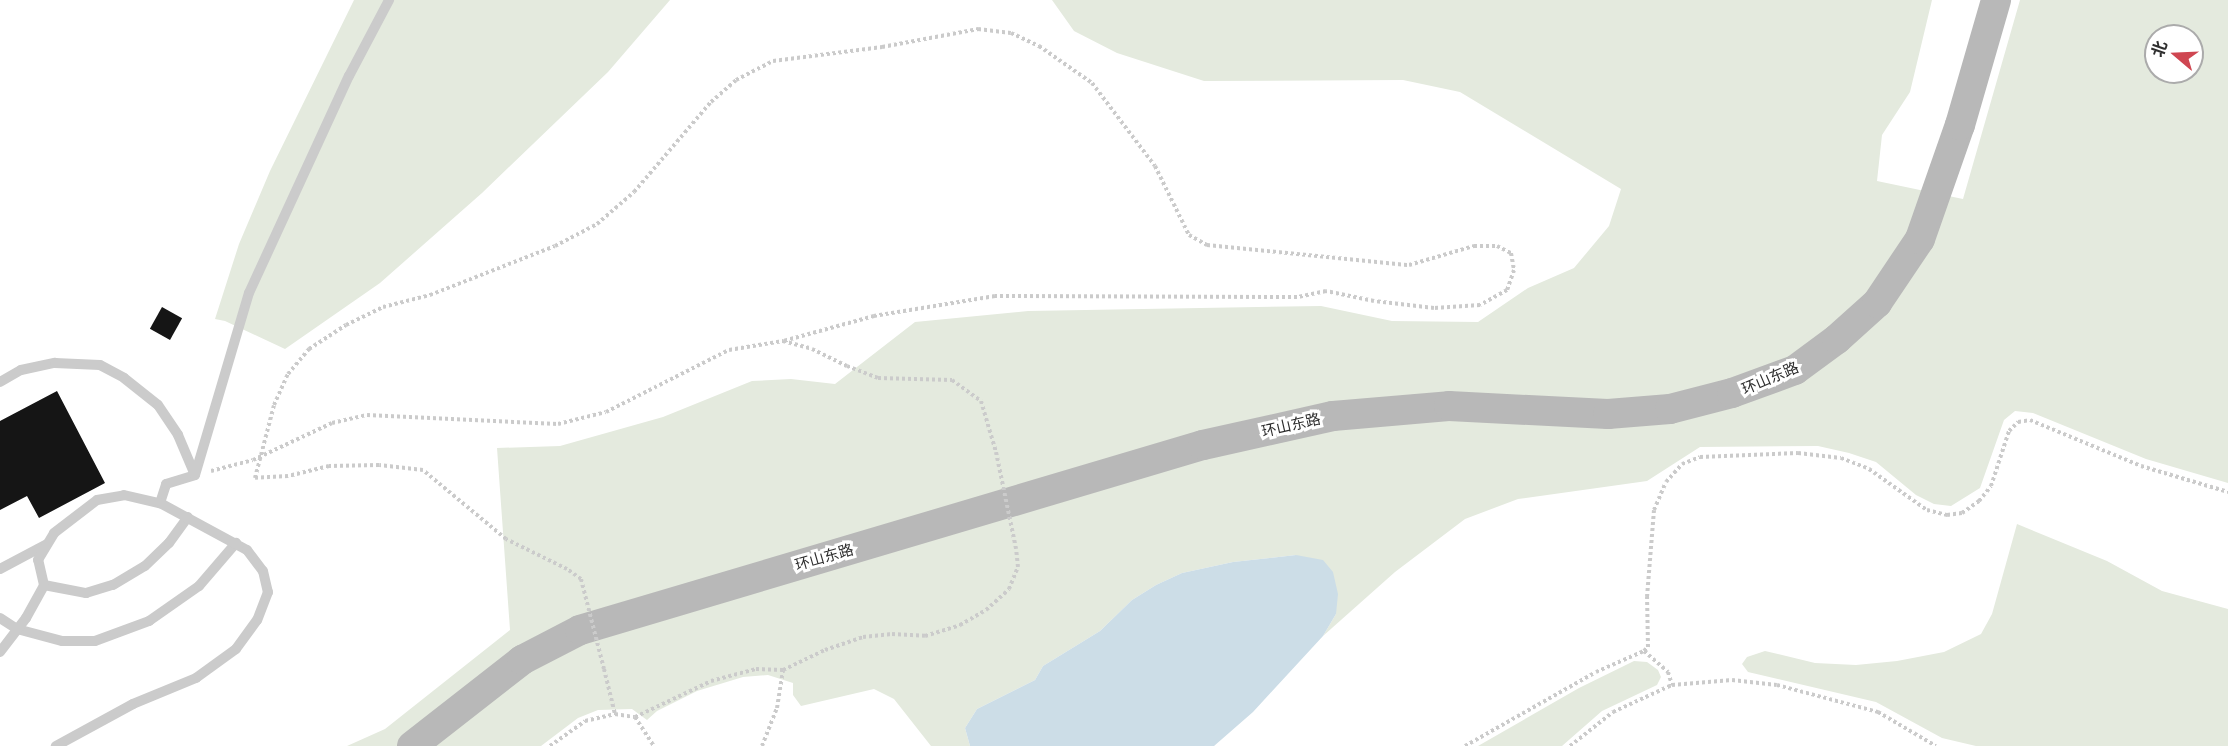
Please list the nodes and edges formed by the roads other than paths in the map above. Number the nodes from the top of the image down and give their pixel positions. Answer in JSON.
{"nodes":[{"id":1,"x":388,"y":0,"type":"edge"},
{"id":2,"x":1996,"y":0,"type":"edge"},
{"id":3,"x":0,"y":382,"type":"edge"},
{"id":4,"x":195,"y":475,"type":"junction"},
{"id":5,"x":160,"y":503,"type":"junction"},
{"id":6,"x":188,"y":517,"type":"junction"},
{"id":7,"x":236,"y":543,"type":"junction"},
{"id":8,"x":47,"y":544,"type":"junction"},
{"id":9,"x":0,"y":569,"type":"edge"},
{"id":10,"x":44,"y":585,"type":"junction"},
{"id":11,"x":0,"y":618,"type":"edge"},
{"id":12,"x":17,"y":629,"type":"junction"},
{"id":13,"x":0,"y":652,"type":"edge"},
{"id":14,"x":56,"y":746,"type":"edge"},
{"id":15,"x":412,"y":746,"type":"edge"}],
"edges":[{"from":1,"to":4,"type":"lane"},
{"from":2,"to":15,"type":"street","name":"环山东路"},
{"from":3,"to":4,"type":"lane"},
{"from":4,"to":5,"type":"lane"},
{"from":5,"to":6,"type":"lane"},
{"from":5,"to":8,"type":"lane"},
{"from":6,"to":7,"type":"lane"},
{"from":6,"to":10,"type":"lane"},
{"from":7,"to":12,"type":"lane"},
{"from":7,"to":14,"type":"lane"},
{"from":8,"to":9,"type":"lane"},
{"from":8,"to":10,"type":"lane"},
{"from":10,"to":12,"type":"lane"},
{"from":11,"to":12,"type":"lane"},
{"from":12,"to":13,"type":"lane"}]}
